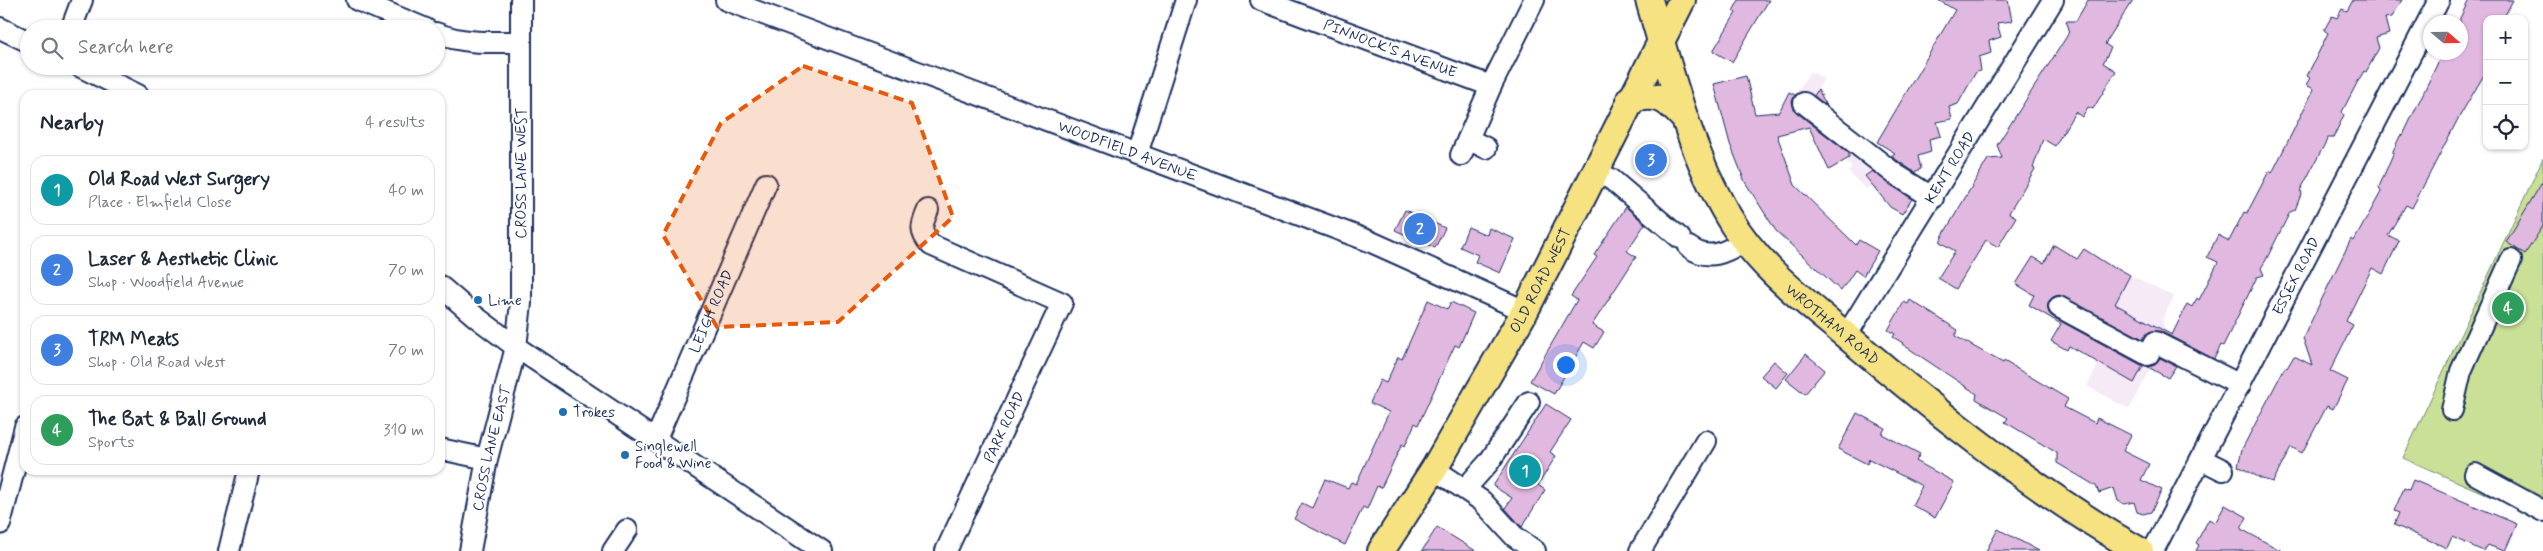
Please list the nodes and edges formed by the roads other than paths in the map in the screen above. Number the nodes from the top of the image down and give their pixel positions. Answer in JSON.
{"nodes":[{"id":1,"x":82,"y":0,"type":"edge"},
{"id":2,"x":357,"y":0,"type":"edge"},
{"id":3,"x":520,"y":0,"type":"edge"},
{"id":4,"x":726,"y":0,"type":"edge"},
{"id":5,"x":1186,"y":0,"type":"edge"},
{"id":6,"x":1261,"y":0,"type":"edge"},
{"id":7,"x":1534,"y":0,"type":"edge"},
{"id":8,"x":1649,"y":0,"type":"edge"},
{"id":9,"x":1682,"y":0,"type":"edge"},
{"id":10,"x":2053,"y":0,"type":"edge"},
{"id":11,"x":2439,"y":0,"type":"edge"},
{"id":12,"x":74,"y":20,"type":"edge"},
{"id":13,"x":405,"y":20,"type":"edge"},
{"id":14,"x":0,"y":28,"type":"edge"},
{"id":15,"x":445,"y":36,"type":"edge"},
{"id":16,"x":20,"y":38,"type":"edge"},
{"id":17,"x":1661,"y":40,"type":"junction"},
{"id":18,"x":521,"y":42,"type":"junction"},
{"id":19,"x":97,"y":75,"type":"edge"},
{"id":20,"x":1491,"y":86,"type":"junction"},
{"id":21,"x":128,"y":90,"type":"edge"},
{"id":22,"x":1630,"y":99,"type":"junction"},
{"id":23,"x":1804,"y":104,"type":"dead end"},
{"id":24,"x":1685,"y":119,"type":"junction"},
{"id":25,"x":1486,"y":148,"type":"dead end"},
{"id":26,"x":1137,"y":154,"type":"junction"},
{"id":27,"x":1595,"y":172,"type":"junction"},
{"id":28,"x":766,"y":184,"type":"dead end"},
{"id":29,"x":1933,"y":198,"type":"junction"},
{"id":30,"x":928,"y":210,"type":"dead end"},
{"id":31,"x":1745,"y":242,"type":"junction"},
{"id":32,"x":2511,"y":260,"type":"dead end"},
{"id":33,"x":445,"y":290,"type":"edge"},
{"id":34,"x":2059,"y":306,"type":"dead end"},
{"id":35,"x":1525,"y":311,"type":"junction"},
{"id":36,"x":1846,"y":336,"type":"junction"},
{"id":37,"x":516,"y":346,"type":"junction"},
{"id":38,"x":2240,"y":385,"type":"junction"},
{"id":39,"x":1529,"y":402,"type":"dead end"},
{"id":40,"x":2452,"y":410,"type":"dead end"},
{"id":41,"x":656,"y":439,"type":"junction"},
{"id":42,"x":1706,"y":441,"type":"dead end"},
{"id":43,"x":20,"y":446,"type":"edge"},
{"id":44,"x":445,"y":450,"type":"edge"},
{"id":45,"x":487,"y":459,"type":"junction"},
{"id":46,"x":2201,"y":459,"type":"junction"},
{"id":47,"x":1434,"y":469,"type":"junction"},
{"id":48,"x":2223,"y":470,"type":"dead end"},
{"id":49,"x":2475,"y":474,"type":"dead end"},
{"id":50,"x":248,"y":475,"type":"edge"},
{"id":51,"x":1465,"y":488,"type":"junction"},
{"id":52,"x":2543,"y":511,"type":"edge"},
{"id":53,"x":0,"y":524,"type":"edge"},
{"id":54,"x":627,"y":530,"type":"dead end"},
{"id":55,"x":229,"y":551,"type":"edge"},
{"id":56,"x":470,"y":551,"type":"edge"},
{"id":57,"x":613,"y":551,"type":"edge"},
{"id":58,"x":822,"y":551,"type":"edge"},
{"id":59,"x":946,"y":551,"type":"edge"},
{"id":60,"x":1381,"y":551,"type":"edge"},
{"id":61,"x":1535,"y":551,"type":"edge"},
{"id":62,"x":1640,"y":551,"type":"edge"},
{"id":63,"x":2140,"y":551,"type":"edge"},
{"id":64,"x":2153,"y":551,"type":"edge"}],
"edges":[{"from":1,"to":12,"type":"street"},
{"from":2,"to":13,"type":"street"},
{"from":3,"to":18,"type":"street","name":"CROSS LANE WEST"},
{"from":4,"to":26,"type":"street","name":"WOODFIELD AVENUE"},
{"from":5,"to":26,"type":"street"},
{"from":6,"to":20,"type":"street","name":"PINNOCK'S AVENUE"},
{"from":7,"to":20,"type":"street"},
{"from":8,"to":17,"type":"main road","name":"WROTHAM ROAD"},
{"from":9,"to":17,"type":"main road","name":"OLD ROAD WEST"},
{"from":10,"to":29,"type":"street","name":"KENT ROAD"},
{"from":11,"to":38,"type":"street","name":"ESSEX ROAD"},
{"from":14,"to":16,"type":"street"},
{"from":15,"to":18,"type":"street"},
{"from":17,"to":22,"type":"main road","name":"OLD ROAD WEST"},
{"from":17,"to":24,"type":"main road","name":"WROTHAM ROAD"},
{"from":18,"to":37,"type":"street","name":"CROSS LANE WEST"},
{"from":19,"to":21,"type":"street"},
{"from":20,"to":25,"type":"street"},
{"from":22,"to":24,"type":"main road"},
{"from":22,"to":27,"type":"main road","name":"OLD ROAD WEST"},
{"from":23,"to":29,"type":"street"},
{"from":24,"to":31,"type":"main road","name":"WROTHAM ROAD"},
{"from":26,"to":35,"type":"street","name":"WOODFIELD AVENUE"},
{"from":27,"to":31,"type":"street"},
{"from":27,"to":35,"type":"main road","name":"OLD ROAD WEST"},
{"from":28,"to":41,"type":"street","name":"LEIGH ROAD"},
{"from":29,"to":36,"type":"street","name":"KENT ROAD"},
{"from":30,"to":59,"type":"street","name":"PARK ROAD"},
{"from":31,"to":36,"type":"main road","name":"WROTHAM ROAD"},
{"from":32,"to":40,"type":"street"},
{"from":33,"to":37,"type":"street"},
{"from":34,"to":38,"type":"street"},
{"from":35,"to":47,"type":"main road","name":"OLD ROAD WEST"},
{"from":36,"to":63,"type":"main road","name":"WROTHAM ROAD"},
{"from":37,"to":41,"type":"street"},
{"from":37,"to":45,"type":"street","name":"CROSS LANE EAST"},
{"from":38,"to":46,"type":"street","name":"ESSEX ROAD"},
{"from":39,"to":51,"type":"street"},
{"from":41,"to":58,"type":"street"},
{"from":42,"to":62,"type":"street"},
{"from":43,"to":53,"type":"street"},
{"from":44,"to":45,"type":"street"},
{"from":45,"to":56,"type":"street","name":"CROSS LANE EAST"},
{"from":46,"to":48,"type":"street"},
{"from":46,"to":64,"type":"street","name":"ESSEX ROAD"},
{"from":47,"to":51,"type":"street"},
{"from":47,"to":60,"type":"main road","name":"OLD ROAD WEST"},
{"from":49,"to":52,"type":"street"},
{"from":50,"to":55,"type":"street"},
{"from":51,"to":61,"type":"street"},
{"from":54,"to":57,"type":"street"}]}
